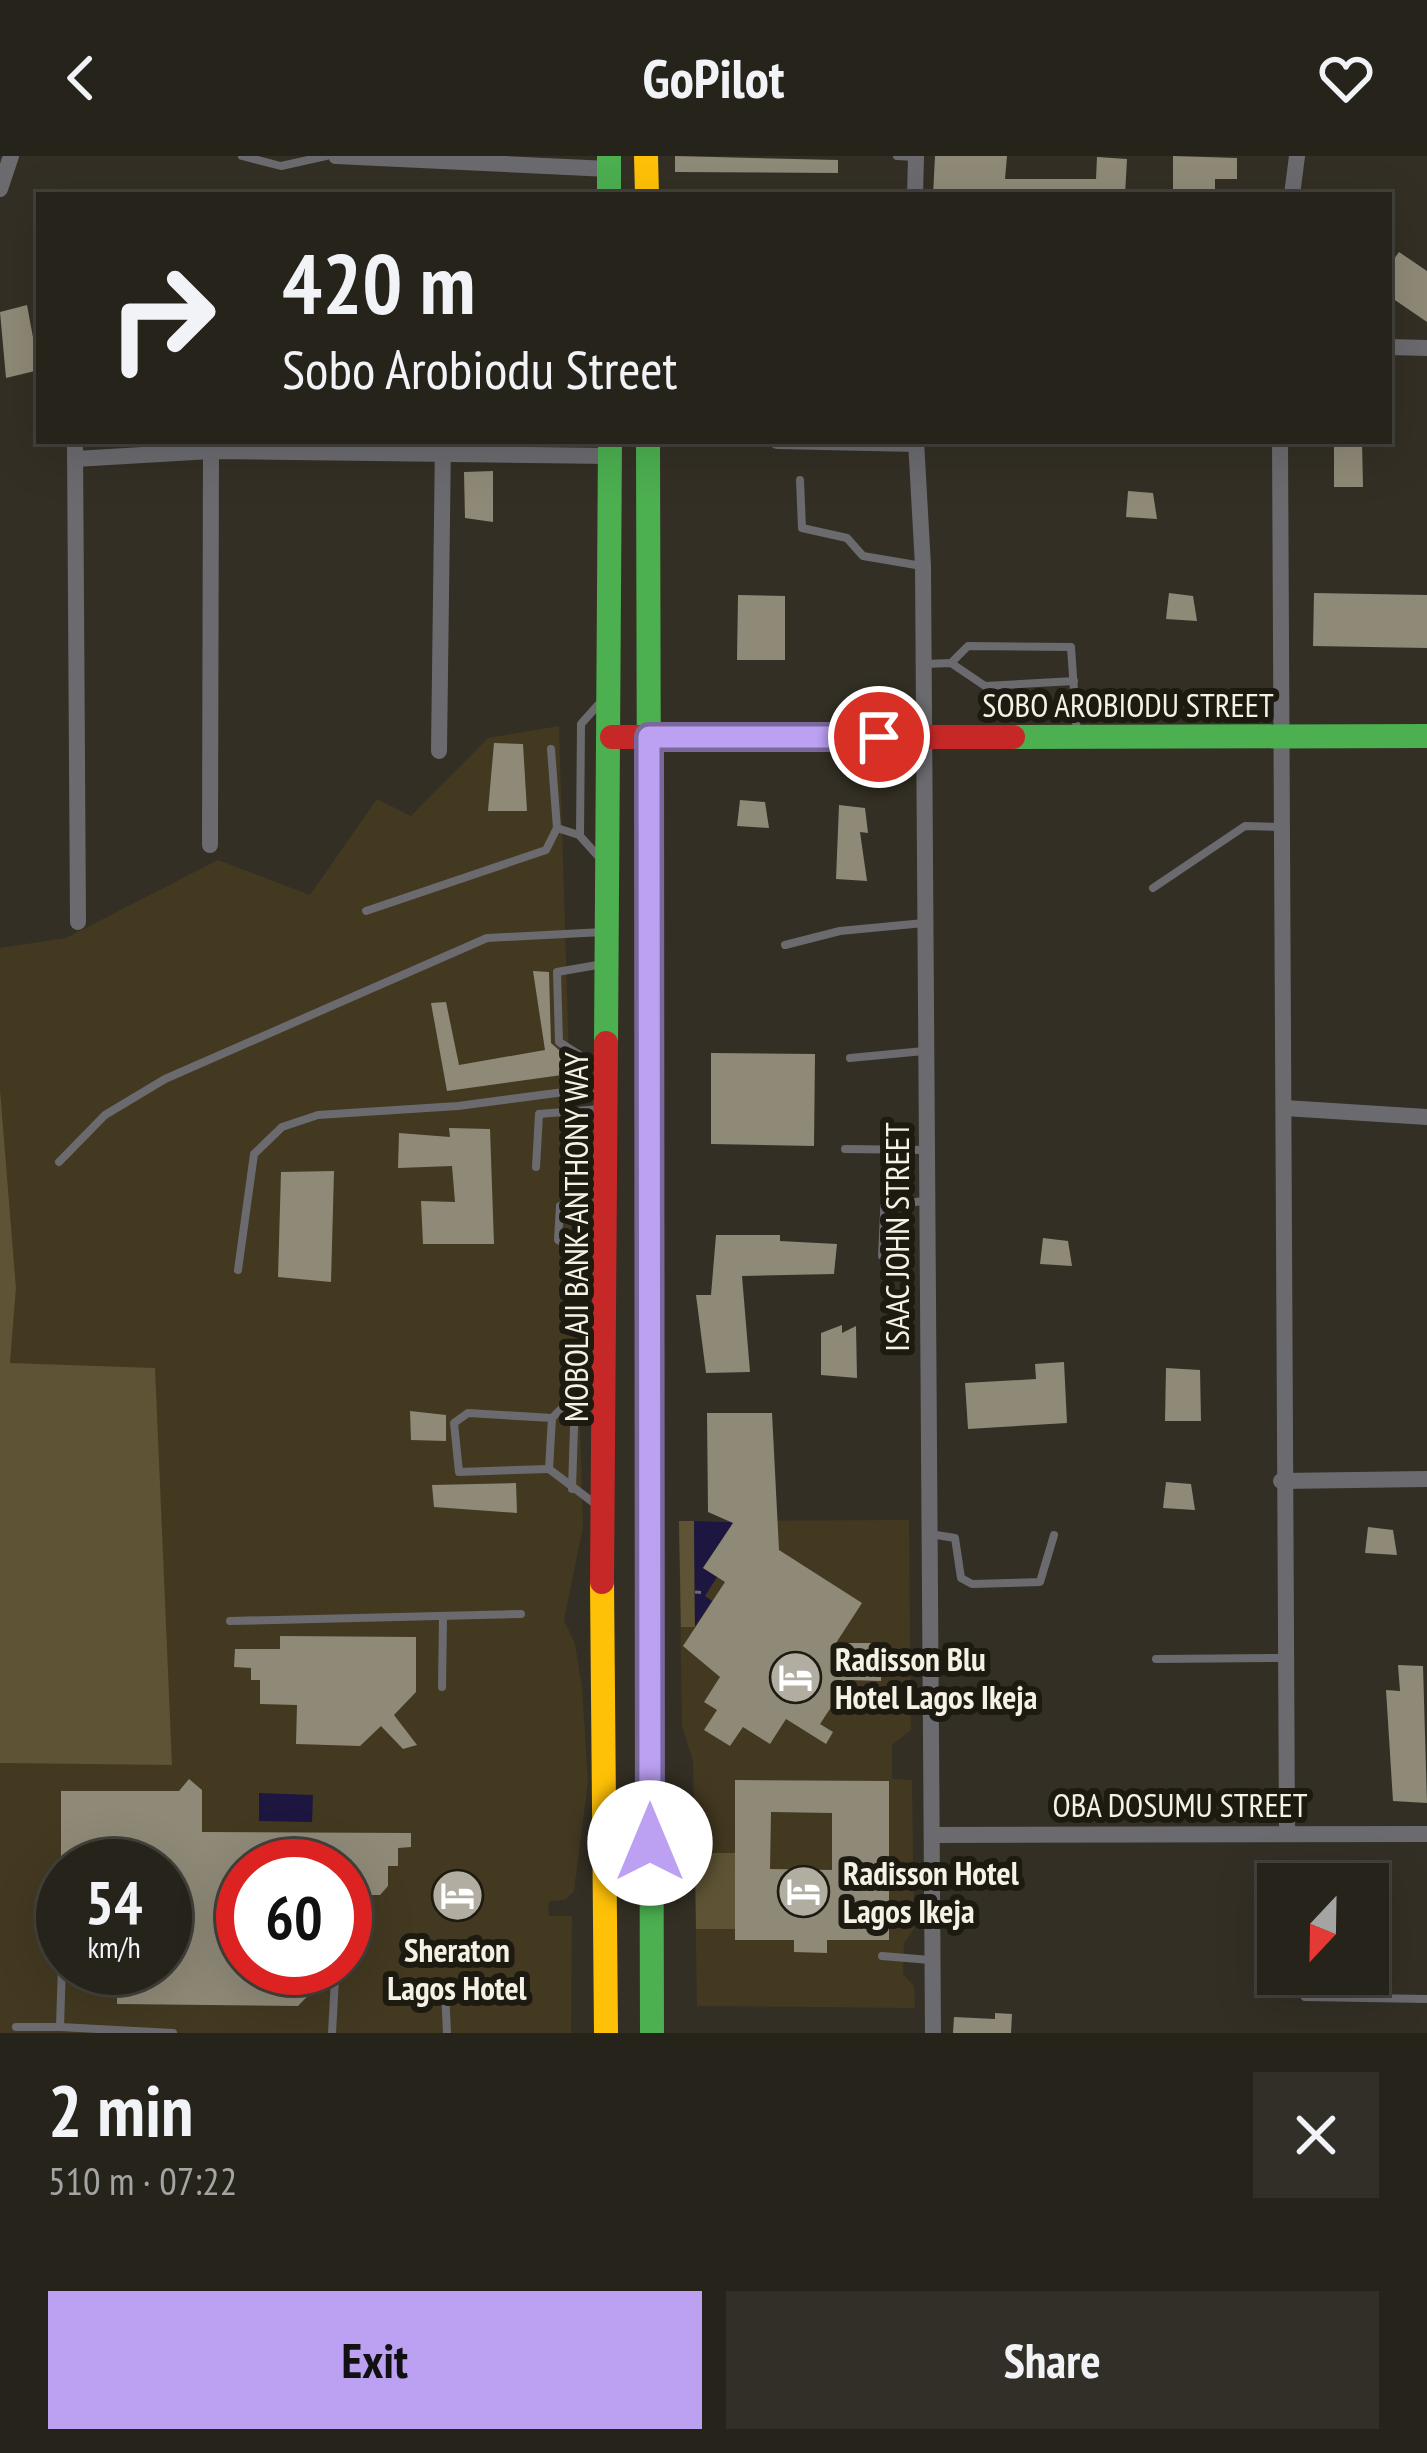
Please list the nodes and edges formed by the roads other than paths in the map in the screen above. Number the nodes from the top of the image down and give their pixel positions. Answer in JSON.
{"nodes":[{"id":1,"x":11,"y":156,"type":"edge"},
{"id":2,"x":242,"y":156,"type":"edge"},
{"id":3,"x":326,"y":156,"type":"edge"},
{"id":4,"x":336,"y":156,"type":"edge"},
{"id":5,"x":646,"y":156,"type":"edge"},
{"id":6,"x":897,"y":156,"type":"edge"},
{"id":7,"x":916,"y":156,"type":"edge"},
{"id":8,"x":1297,"y":156,"type":"edge"},
{"id":9,"x":575,"y":162,"type":"edge"},
{"id":10,"x":609,"y":173,"type":"edge"},
{"id":11,"x":0,"y":189,"type":"edge"},
{"id":12,"x":646,"y":192,"type":"edge"},
{"id":13,"x":915,"y":192,"type":"edge"},
{"id":14,"x":1292,"y":192,"type":"edge"},
{"id":15,"x":1392,"y":347,"type":"edge"},
{"id":16,"x":1427,"y":347,"type":"edge"},
{"id":17,"x":648,"y":444,"type":"edge"},
{"id":18,"x":916,"y":444,"type":"edge"},
{"id":19,"x":1280,"y":444,"type":"edge"},
{"id":20,"x":211,"y":446,"type":"edge"},
{"id":21,"x":443,"y":447,"type":"edge"},
{"id":22,"x":610,"y":449,"type":"edge"},
{"id":23,"x":75,"y":450,"type":"edge"},
{"id":24,"x":800,"y":479,"type":"dead end"},
{"id":25,"x":923,"y":566,"type":"junction"},
{"id":26,"x":952,"y":663,"type":"junction"},
{"id":27,"x":924,"y":664,"type":"junction"},
{"id":28,"x":1074,"y":681,"type":"junction"},
{"id":29,"x":612,"y":691,"type":"junction"},
{"id":30,"x":1284,"y":736,"type":"junction"},
{"id":31,"x":1427,"y":736,"type":"edge"},
{"id":32,"x":612,"y":737,"type":"junction"},
{"id":33,"x":649,"y":737,"type":"junction"},
{"id":34,"x":925,"y":737,"type":"junction"},
{"id":35,"x":1077,"y":737,"type":"junction"},
{"id":36,"x":551,"y":749,"type":"dead end"},
{"id":37,"x":439,"y":751,"type":"dead end"},
{"id":38,"x":1284,"y":827,"type":"junction"},
{"id":39,"x":557,"y":828,"type":"junction"},
{"id":40,"x":580,"y":836,"type":"junction"},
{"id":41,"x":210,"y":845,"type":"dead end"},
{"id":42,"x":608,"y":868,"type":"junction"},
{"id":43,"x":1153,"y":889,"type":"dead end"},
{"id":44,"x":366,"y":911,"type":"dead end"},
{"id":45,"x":78,"y":922,"type":"dead end"},
{"id":46,"x":925,"y":922,"type":"junction"},
{"id":47,"x":610,"y":932,"type":"junction"},
{"id":48,"x":785,"y":945,"type":"dead end"},
{"id":49,"x":610,"y":963,"type":"junction"},
{"id":50,"x":925,"y":1051,"type":"junction"},
{"id":51,"x":850,"y":1058,"type":"dead end"},
{"id":52,"x":609,"y":1086,"type":"junction"},
{"id":53,"x":1285,"y":1108,"type":"junction"},
{"id":54,"x":1427,"y":1117,"type":"edge"},
{"id":55,"x":845,"y":1149,"type":"dead end"},
{"id":56,"x":926,"y":1150,"type":"junction"},
{"id":57,"x":59,"y":1162,"type":"dead end"},
{"id":58,"x":536,"y":1167,"type":"dead end"},
{"id":59,"x":886,"y":1170,"type":"dead end"},
{"id":60,"x":609,"y":1201,"type":"junction"},
{"id":61,"x":926,"y":1201,"type":"junction"},
{"id":62,"x":884,"y":1205,"type":"junction"},
{"id":63,"x":609,"y":1246,"type":"junction"},
{"id":64,"x":883,"y":1256,"type":"dead end"},
{"id":65,"x":238,"y":1270,"type":"dead end"},
{"id":66,"x":608,"y":1391,"type":"junction"},
{"id":67,"x":575,"y":1395,"type":"junction"},
{"id":68,"x":552,"y":1418,"type":"junction"},
{"id":69,"x":549,"y":1469,"type":"junction"},
{"id":70,"x":1427,"y":1479,"type":"edge"},
{"id":71,"x":1281,"y":1481,"type":"junction"},
{"id":72,"x":572,"y":1490,"type":"junction"},
{"id":73,"x":606,"y":1511,"type":"junction"},
{"id":74,"x":928,"y":1534,"type":"junction"},
{"id":75,"x":1054,"y":1534,"type":"dead end"},
{"id":76,"x":520,"y":1614,"type":"dead end"},
{"id":77,"x":443,"y":1617,"type":"junction"},
{"id":78,"x":230,"y":1621,"type":"dead end"},
{"id":79,"x":1286,"y":1658,"type":"junction"},
{"id":80,"x":1156,"y":1659,"type":"dead end"},
{"id":81,"x":648,"y":1660,"type":"junction"},
{"id":82,"x":603,"y":1663,"type":"junction"},
{"id":83,"x":442,"y":1687,"type":"dead end"},
{"id":84,"x":601,"y":1744,"type":"junction"},
{"id":85,"x":649,"y":1747,"type":"junction"},
{"id":86,"x":1287,"y":1834,"type":"junction"},
{"id":87,"x":1427,"y":1834,"type":"edge"},
{"id":88,"x":934,"y":1835,"type":"junction"},
{"id":89,"x":882,"y":1956,"type":"dead end"},
{"id":90,"x":932,"y":1960,"type":"junction"},
{"id":91,"x":446,"y":1991,"type":"dead end"},
{"id":92,"x":61,"y":1995,"type":"edge"},
{"id":93,"x":334,"y":1995,"type":"edge"},
{"id":94,"x":1373,"y":1995,"type":"edge"},
{"id":95,"x":1305,"y":1997,"type":"dead end"},
{"id":96,"x":1373,"y":1998,"type":"junction"},
{"id":97,"x":1427,"y":1999,"type":"edge"},
{"id":98,"x":16,"y":2027,"type":"dead end"},
{"id":99,"x":60,"y":2027,"type":"junction"},
{"id":100,"x":173,"y":2033,"type":"edge"},
{"id":101,"x":332,"y":2033,"type":"edge"},
{"id":102,"x":447,"y":2033,"type":"edge"},
{"id":103,"x":606,"y":2033,"type":"edge"},
{"id":104,"x":652,"y":2033,"type":"edge"},
{"id":105,"x":933,"y":2033,"type":"edge"}],
"edges":[{"from":1,"to":11,"type":"street"},
{"from":2,"to":3,"type":"lane"},
{"from":4,"to":9,"type":"street"},
{"from":5,"to":12,"type":"main road"},
{"from":6,"to":7,"type":"lane"},
{"from":7,"to":13,"type":"street"},
{"from":8,"to":14,"type":"street"},
{"from":9,"to":10,"type":"street"},
{"from":15,"to":16,"type":"street"},
{"from":17,"to":33,"type":"main road"},
{"from":18,"to":25,"type":"street","name":"ISAAC JOHN STREET"},
{"from":19,"to":30,"type":"street"},
{"from":20,"to":21,"type":"street"},
{"from":20,"to":23,"type":"street"},
{"from":20,"to":41,"type":"street"},
{"from":21,"to":22,"type":"street"},
{"from":21,"to":37,"type":"street"},
{"from":22,"to":29,"type":"main road","name":"MOBOLAJI BANK-ANTHONY WAY"},
{"from":23,"to":45,"type":"street"},
{"from":24,"to":25,"type":"lane"},
{"from":25,"to":27,"type":"street","name":"ISAAC JOHN STREET"},
{"from":26,"to":27,"type":"lane"},
{"from":26,"to":28,"type":"lane"},
{"from":26,"to":28,"type":"lane"},
{"from":27,"to":34,"type":"street","name":"ISAAC JOHN STREET"},
{"from":28,"to":35,"type":"lane"},
{"from":29,"to":32,"type":"main road","name":"MOBOLAJI BANK-ANTHONY WAY"},
{"from":29,"to":40,"type":"lane"},
{"from":30,"to":31,"type":"main road","name":"SOBO AROBIODU STREET"},
{"from":30,"to":35,"type":"main road","name":"SOBO AROBIODU STREET"},
{"from":30,"to":38,"type":"street"},
{"from":32,"to":33,"type":"main road","name":"SOBO AROBIODU STREET"},
{"from":32,"to":42,"type":"main road","name":"MOBOLAJI BANK-ANTHONY WAY"},
{"from":33,"to":34,"type":"main road","name":"SOBO AROBIODU STREET"},
{"from":33,"to":81,"type":"main road"},
{"from":34,"to":35,"type":"main road","name":"SOBO AROBIODU STREET"},
{"from":34,"to":46,"type":"street","name":"ISAAC JOHN STREET"},
{"from":36,"to":39,"type":"lane"},
{"from":38,"to":43,"type":"lane"},
{"from":38,"to":53,"type":"street"},
{"from":39,"to":40,"type":"lane"},
{"from":39,"to":44,"type":"lane"},
{"from":40,"to":42,"type":"lane"},
{"from":42,"to":47,"type":"main road","name":"MOBOLAJI BANK-ANTHONY WAY"},
{"from":46,"to":48,"type":"lane"},
{"from":46,"to":50,"type":"street","name":"ISAAC JOHN STREET"},
{"from":47,"to":49,"type":"main road","name":"MOBOLAJI BANK-ANTHONY WAY"},
{"from":47,"to":57,"type":"lane"},
{"from":49,"to":52,"type":"main road","name":"MOBOLAJI BANK-ANTHONY WAY"},
{"from":49,"to":52,"type":"lane"},
{"from":50,"to":51,"type":"lane"},
{"from":50,"to":56,"type":"street","name":"ISAAC JOHN STREET"},
{"from":52,"to":58,"type":"lane"},
{"from":52,"to":60,"type":"main road","name":"MOBOLAJI BANK-ANTHONY WAY"},
{"from":52,"to":65,"type":"lane"},
{"from":53,"to":54,"type":"street"},
{"from":53,"to":71,"type":"street"},
{"from":55,"to":56,"type":"lane"},
{"from":56,"to":61,"type":"street","name":"ISAAC JOHN STREET"},
{"from":59,"to":62,"type":"lane"},
{"from":60,"to":63,"type":"main road","name":"MOBOLAJI BANK-ANTHONY WAY"},
{"from":60,"to":63,"type":"lane"},
{"from":61,"to":62,"type":"lane"},
{"from":61,"to":74,"type":"street","name":"ISAAC JOHN STREET"},
{"from":62,"to":64,"type":"lane"},
{"from":63,"to":66,"type":"main road","name":"MOBOLAJI BANK-ANTHONY WAY"},
{"from":66,"to":67,"type":"lane"},
{"from":66,"to":73,"type":"main road","name":"MOBOLAJI BANK-ANTHONY WAY"},
{"from":67,"to":68,"type":"lane"},
{"from":67,"to":72,"type":"lane"},
{"from":68,"to":69,"type":"lane"},
{"from":68,"to":69,"type":"lane"},
{"from":69,"to":72,"type":"lane"},
{"from":70,"to":71,"type":"street"},
{"from":71,"to":79,"type":"street"},
{"from":72,"to":73,"type":"lane"},
{"from":73,"to":82,"type":"main road","name":"MOBOLAJI BANK-ANTHONY WAY"},
{"from":74,"to":75,"type":"lane"},
{"from":74,"to":88,"type":"street","name":"ISAAC JOHN STREET"},
{"from":76,"to":77,"type":"lane"},
{"from":77,"to":78,"type":"lane"},
{"from":77,"to":83,"type":"lane"},
{"from":79,"to":80,"type":"lane"},
{"from":79,"to":86,"type":"street"},
{"from":81,"to":82,"type":"main road"},
{"from":81,"to":85,"type":"main road"},
{"from":82,"to":84,"type":"main road","name":"MOBOLAJI BANK-ANTHONY WAY"},
{"from":84,"to":85,"type":"main road"},
{"from":84,"to":103,"type":"main road","name":"MOBOLAJI BANK-ANTHONY WAY"},
{"from":85,"to":104,"type":"main road"},
{"from":86,"to":87,"type":"street","name":"OBA DOSUMU STREET"},
{"from":86,"to":88,"type":"street","name":"OBA DOSUMU STREET"},
{"from":88,"to":90,"type":"street","name":"ISAAC JOHN STREET"},
{"from":89,"to":90,"type":"lane"},
{"from":90,"to":105,"type":"street","name":"ISAAC JOHN STREET"},
{"from":91,"to":102,"type":"lane"},
{"from":92,"to":99,"type":"lane"},
{"from":93,"to":101,"type":"lane"},
{"from":94,"to":96,"type":"lane"},
{"from":95,"to":96,"type":"lane"},
{"from":96,"to":97,"type":"lane"},
{"from":98,"to":99,"type":"lane"},
{"from":99,"to":100,"type":"lane"}]}
